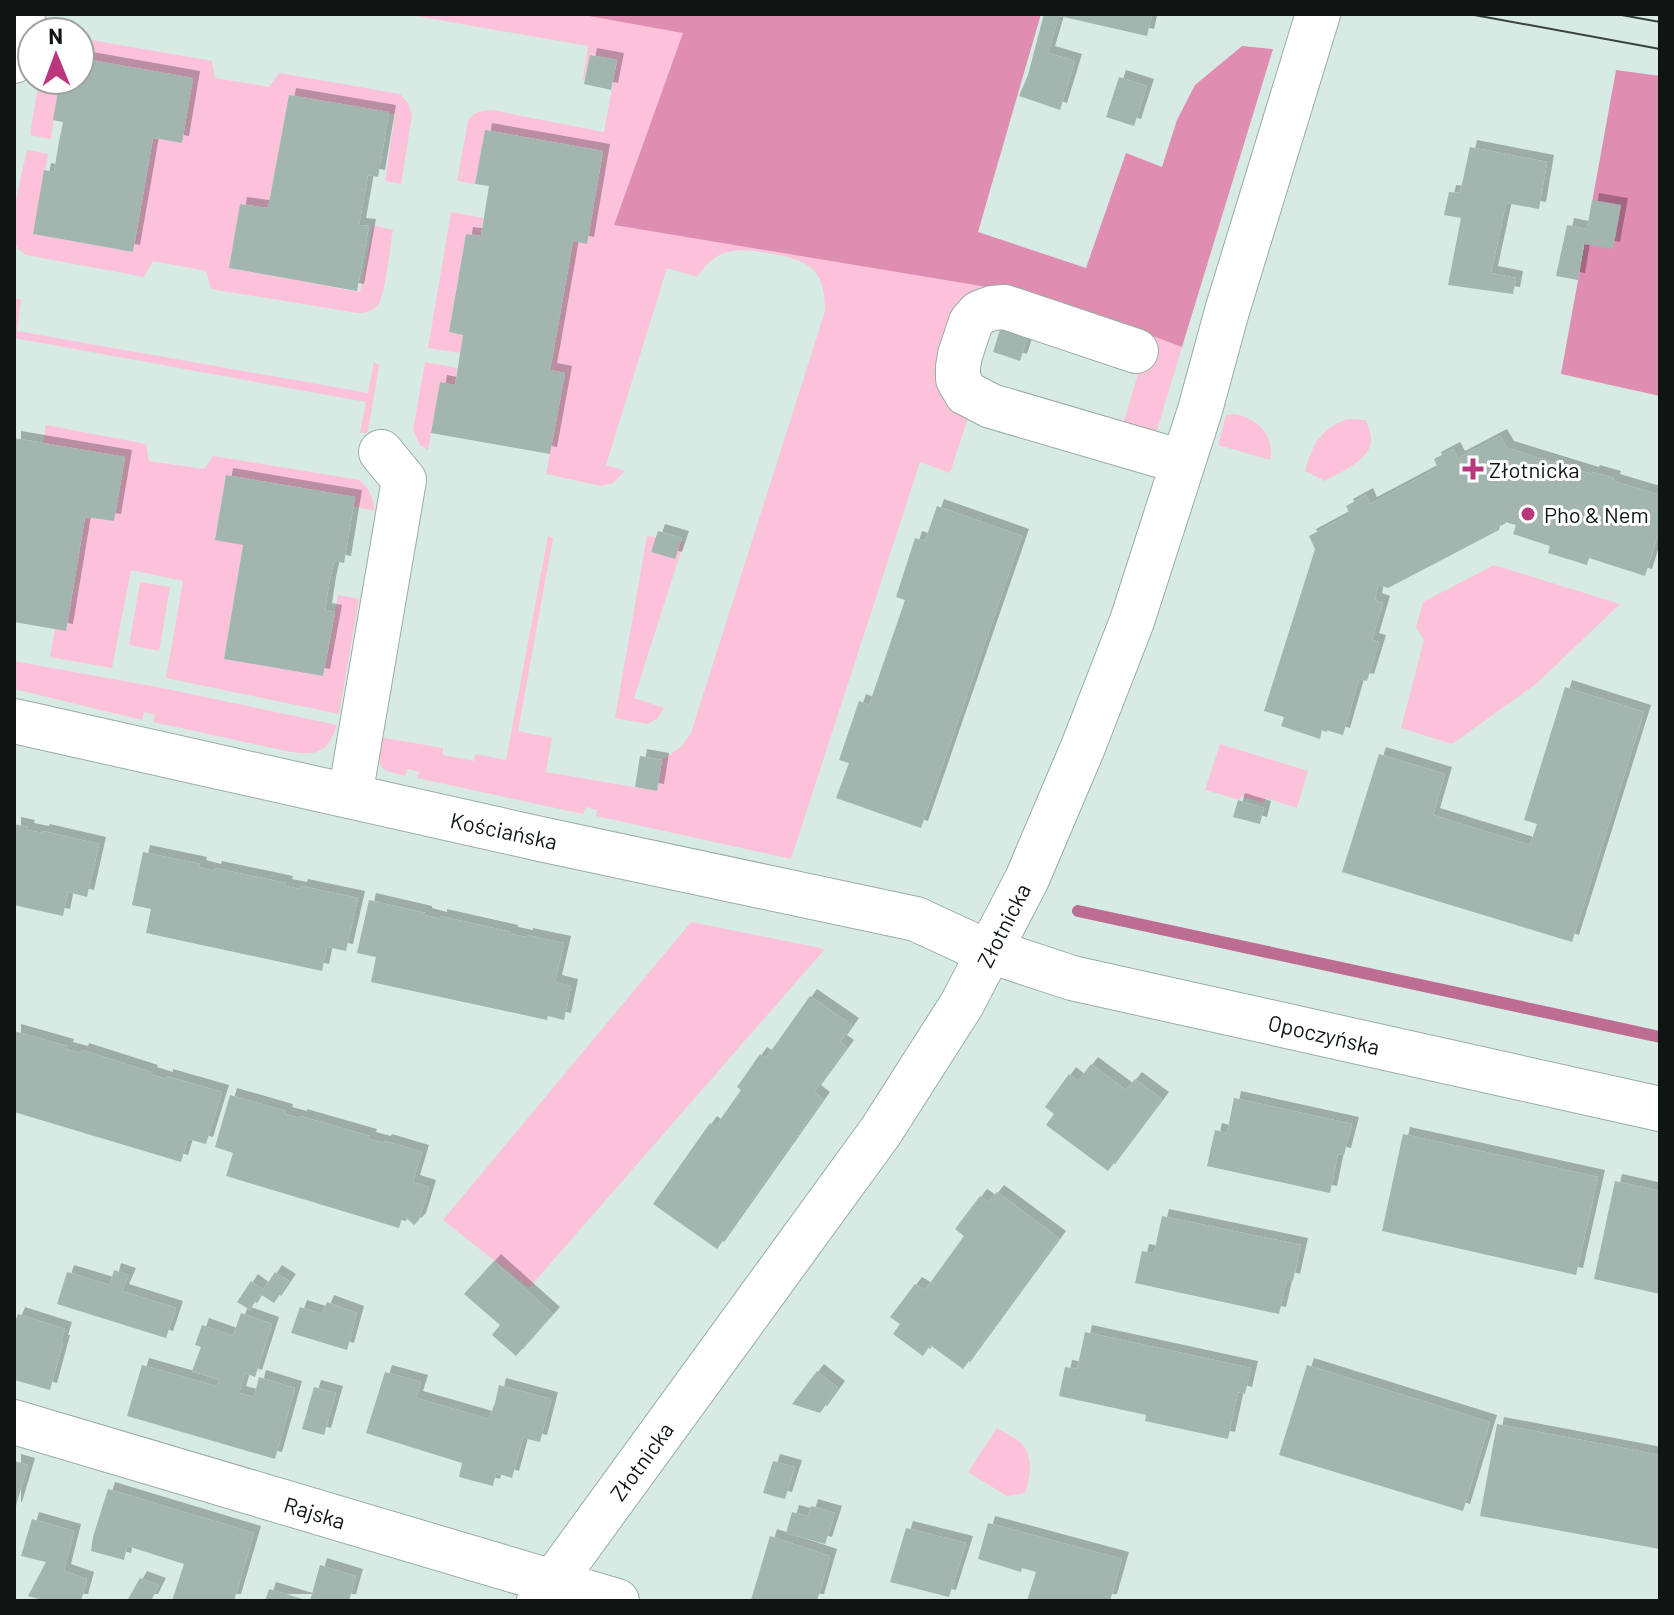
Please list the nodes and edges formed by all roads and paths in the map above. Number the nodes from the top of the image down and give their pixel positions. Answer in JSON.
{"nodes":[{"id":1,"x":23,"y":14,"type":"edge"},
{"id":2,"x":1318,"y":14,"type":"edge"},
{"id":3,"x":14,"y":61,"type":"edge"},
{"id":4,"x":1136,"y":351,"type":"dead end"},
{"id":5,"x":381,"y":452,"type":"dead end"},
{"id":6,"x":1182,"y":462,"type":"junction"},
{"id":7,"x":14,"y":721,"type":"edge"},
{"id":8,"x":350,"y":796,"type":"junction"},
{"id":9,"x":991,"y":952,"type":"junction"},
{"id":10,"x":1660,"y":1109,"type":"edge"},
{"id":11,"x":14,"y":1422,"type":"edge"},
{"id":12,"x":546,"y":1591,"type":"edge"},
{"id":13,"x":617,"y":1601,"type":"edge"}],
"edges":[{"from":1,"to":3,"type":"street"},
{"from":2,"to":6,"type":"street","name":"Złotnicka"},
{"from":4,"to":6,"type":"street"},
{"from":5,"to":8,"type":"street"},
{"from":6,"to":9,"type":"street","name":"Złotnicka"},
{"from":7,"to":8,"type":"street","name":"Kościańska"},
{"from":8,"to":9,"type":"street","name":"Kościańska"},
{"from":9,"to":10,"type":"street","name":"Opoczyńska"},
{"from":9,"to":12,"type":"street","name":"Złotnicka"},
{"from":11,"to":12,"type":"street","name":"Rajska"},
{"from":12,"to":13,"type":"street","name":"Rajska"}]}
